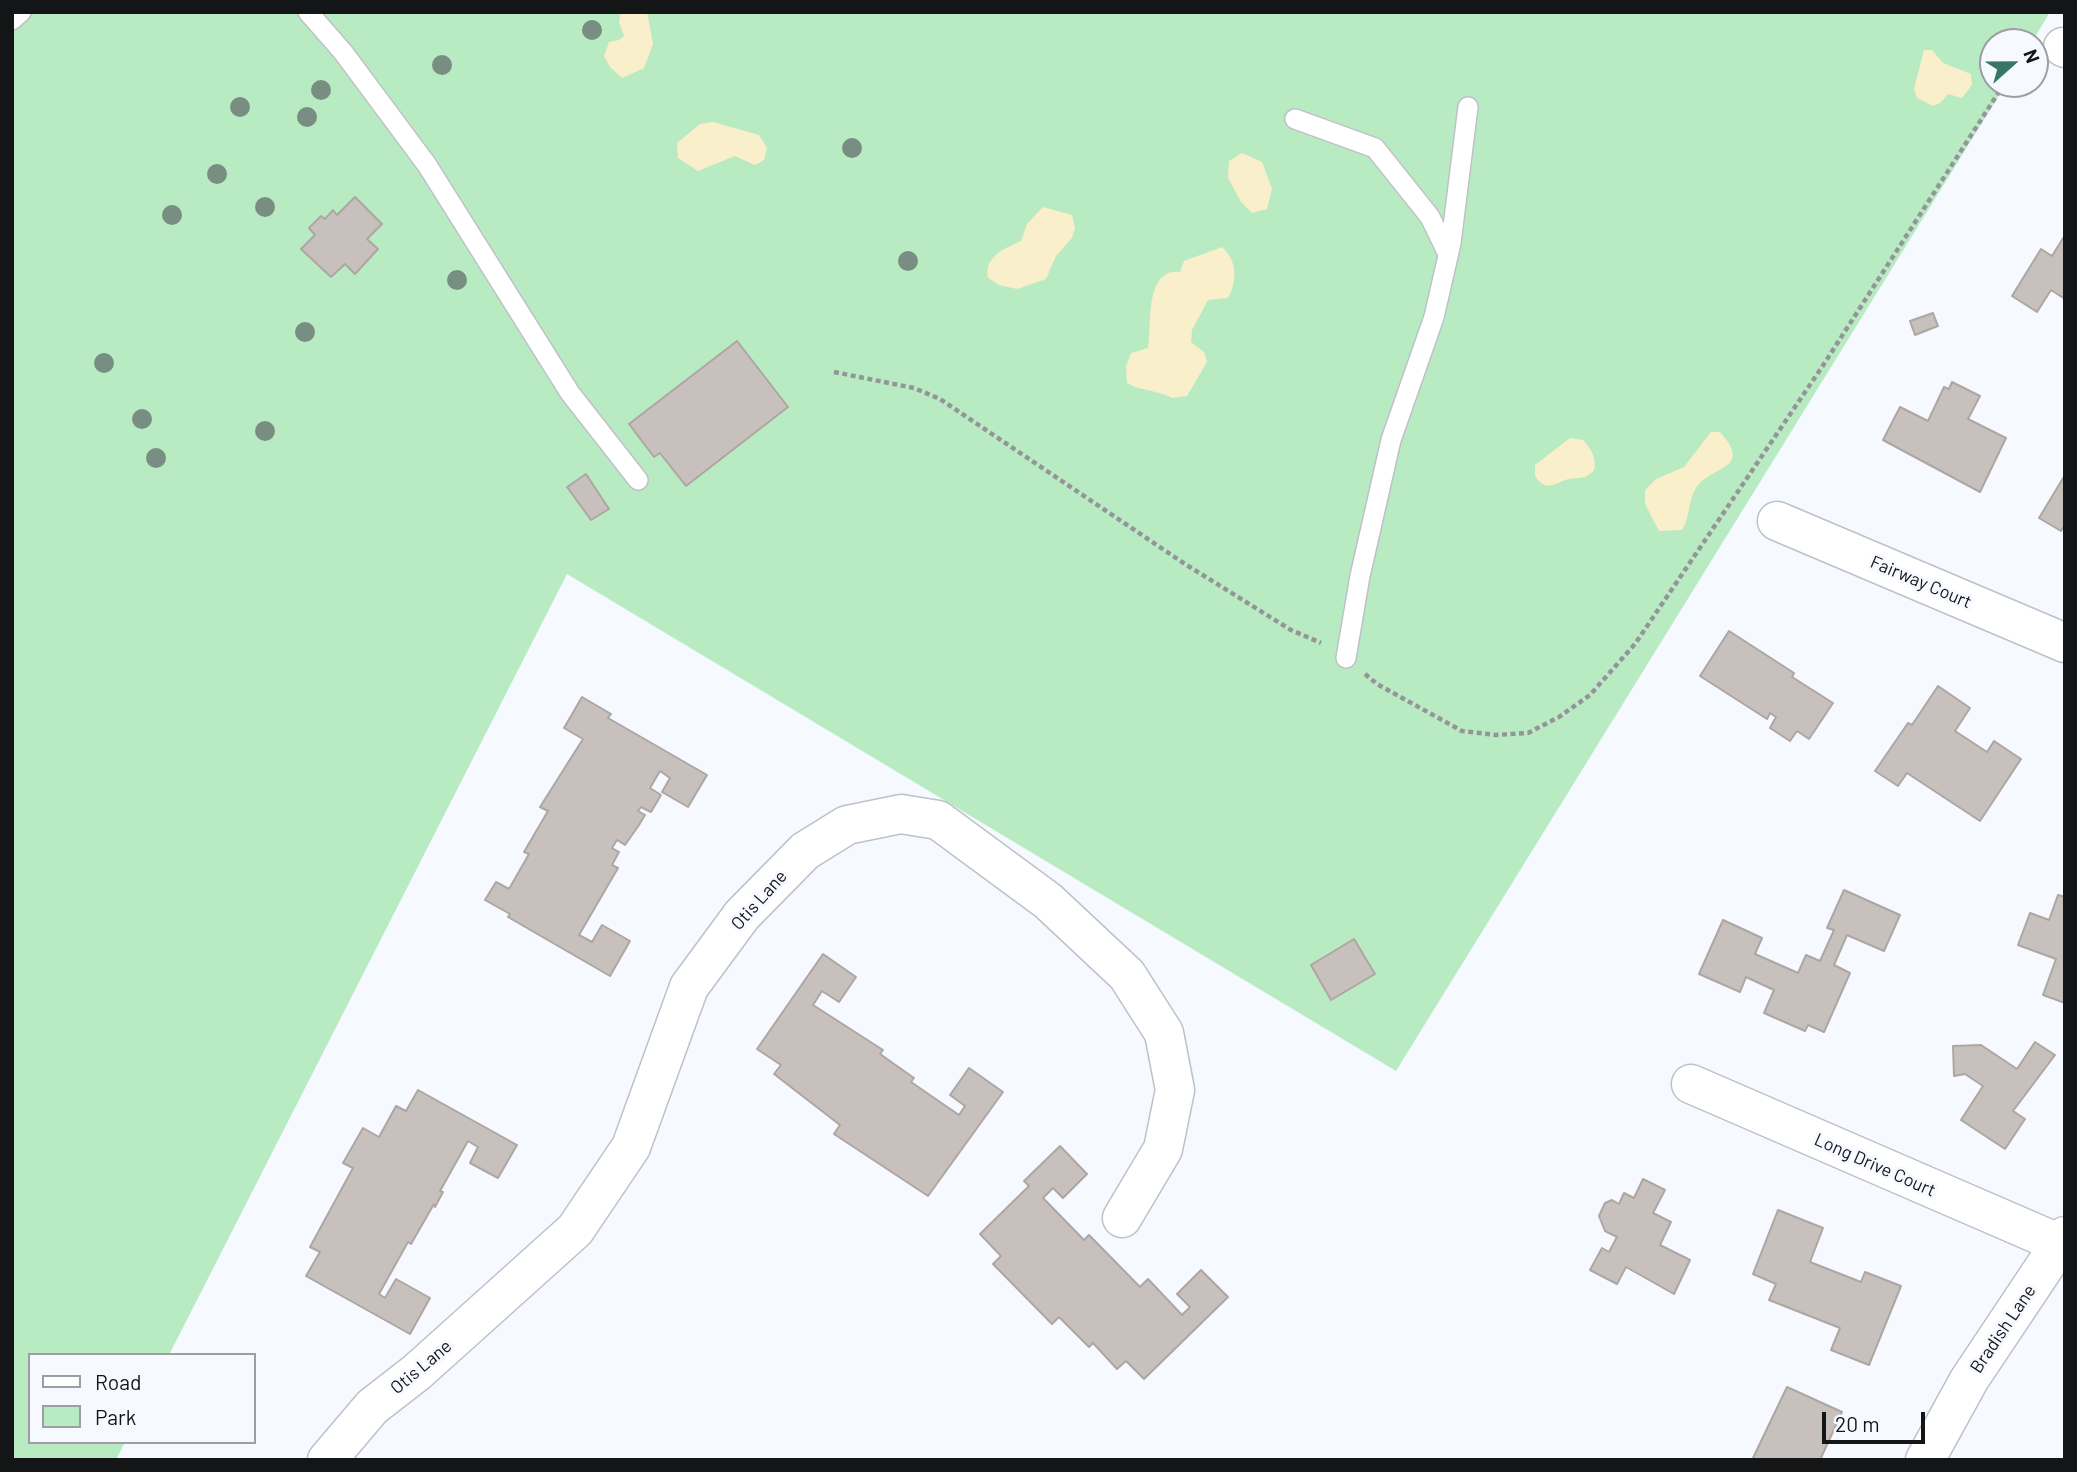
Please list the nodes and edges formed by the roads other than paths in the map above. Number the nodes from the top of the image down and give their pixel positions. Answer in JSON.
{"nodes":[{"id":1,"x":21,"y":12,"type":"edge"},
{"id":2,"x":308,"y":12,"type":"edge"},
{"id":3,"x":12,"y":20,"type":"edge"},
{"id":4,"x":1468,"y":107,"type":"dead end"},
{"id":5,"x":1296,"y":118,"type":"dead end"},
{"id":6,"x":1448,"y":254,"type":"junction"},
{"id":7,"x":638,"y":480,"type":"dead end"},
{"id":8,"x":1777,"y":521,"type":"dead end"},
{"id":9,"x":2065,"y":643,"type":"edge"},
{"id":10,"x":1346,"y":658,"type":"road end"},
{"id":11,"x":1691,"y":1084,"type":"dead end"},
{"id":12,"x":1122,"y":1218,"type":"dead end"},
{"id":13,"x":2063,"y":1242,"type":"edge"},
{"id":14,"x":327,"y":1460,"type":"edge"},
{"id":15,"x":1925,"y":1460,"type":"edge"}],
"edges":[{"from":1,"to":3,"type":"lane"},
{"from":2,"to":7,"type":"lane"},
{"from":4,"to":6,"type":"lane"},
{"from":5,"to":6,"type":"lane"},
{"from":6,"to":10,"type":"lane"},
{"from":8,"to":9,"type":"street","name":"Fairway Court"},
{"from":11,"to":13,"type":"street","name":"Long Drive Court"},
{"from":12,"to":14,"type":"street","name":"Otis Lane"},
{"from":13,"to":15,"type":"street","name":"Bradish Lane"}]}
